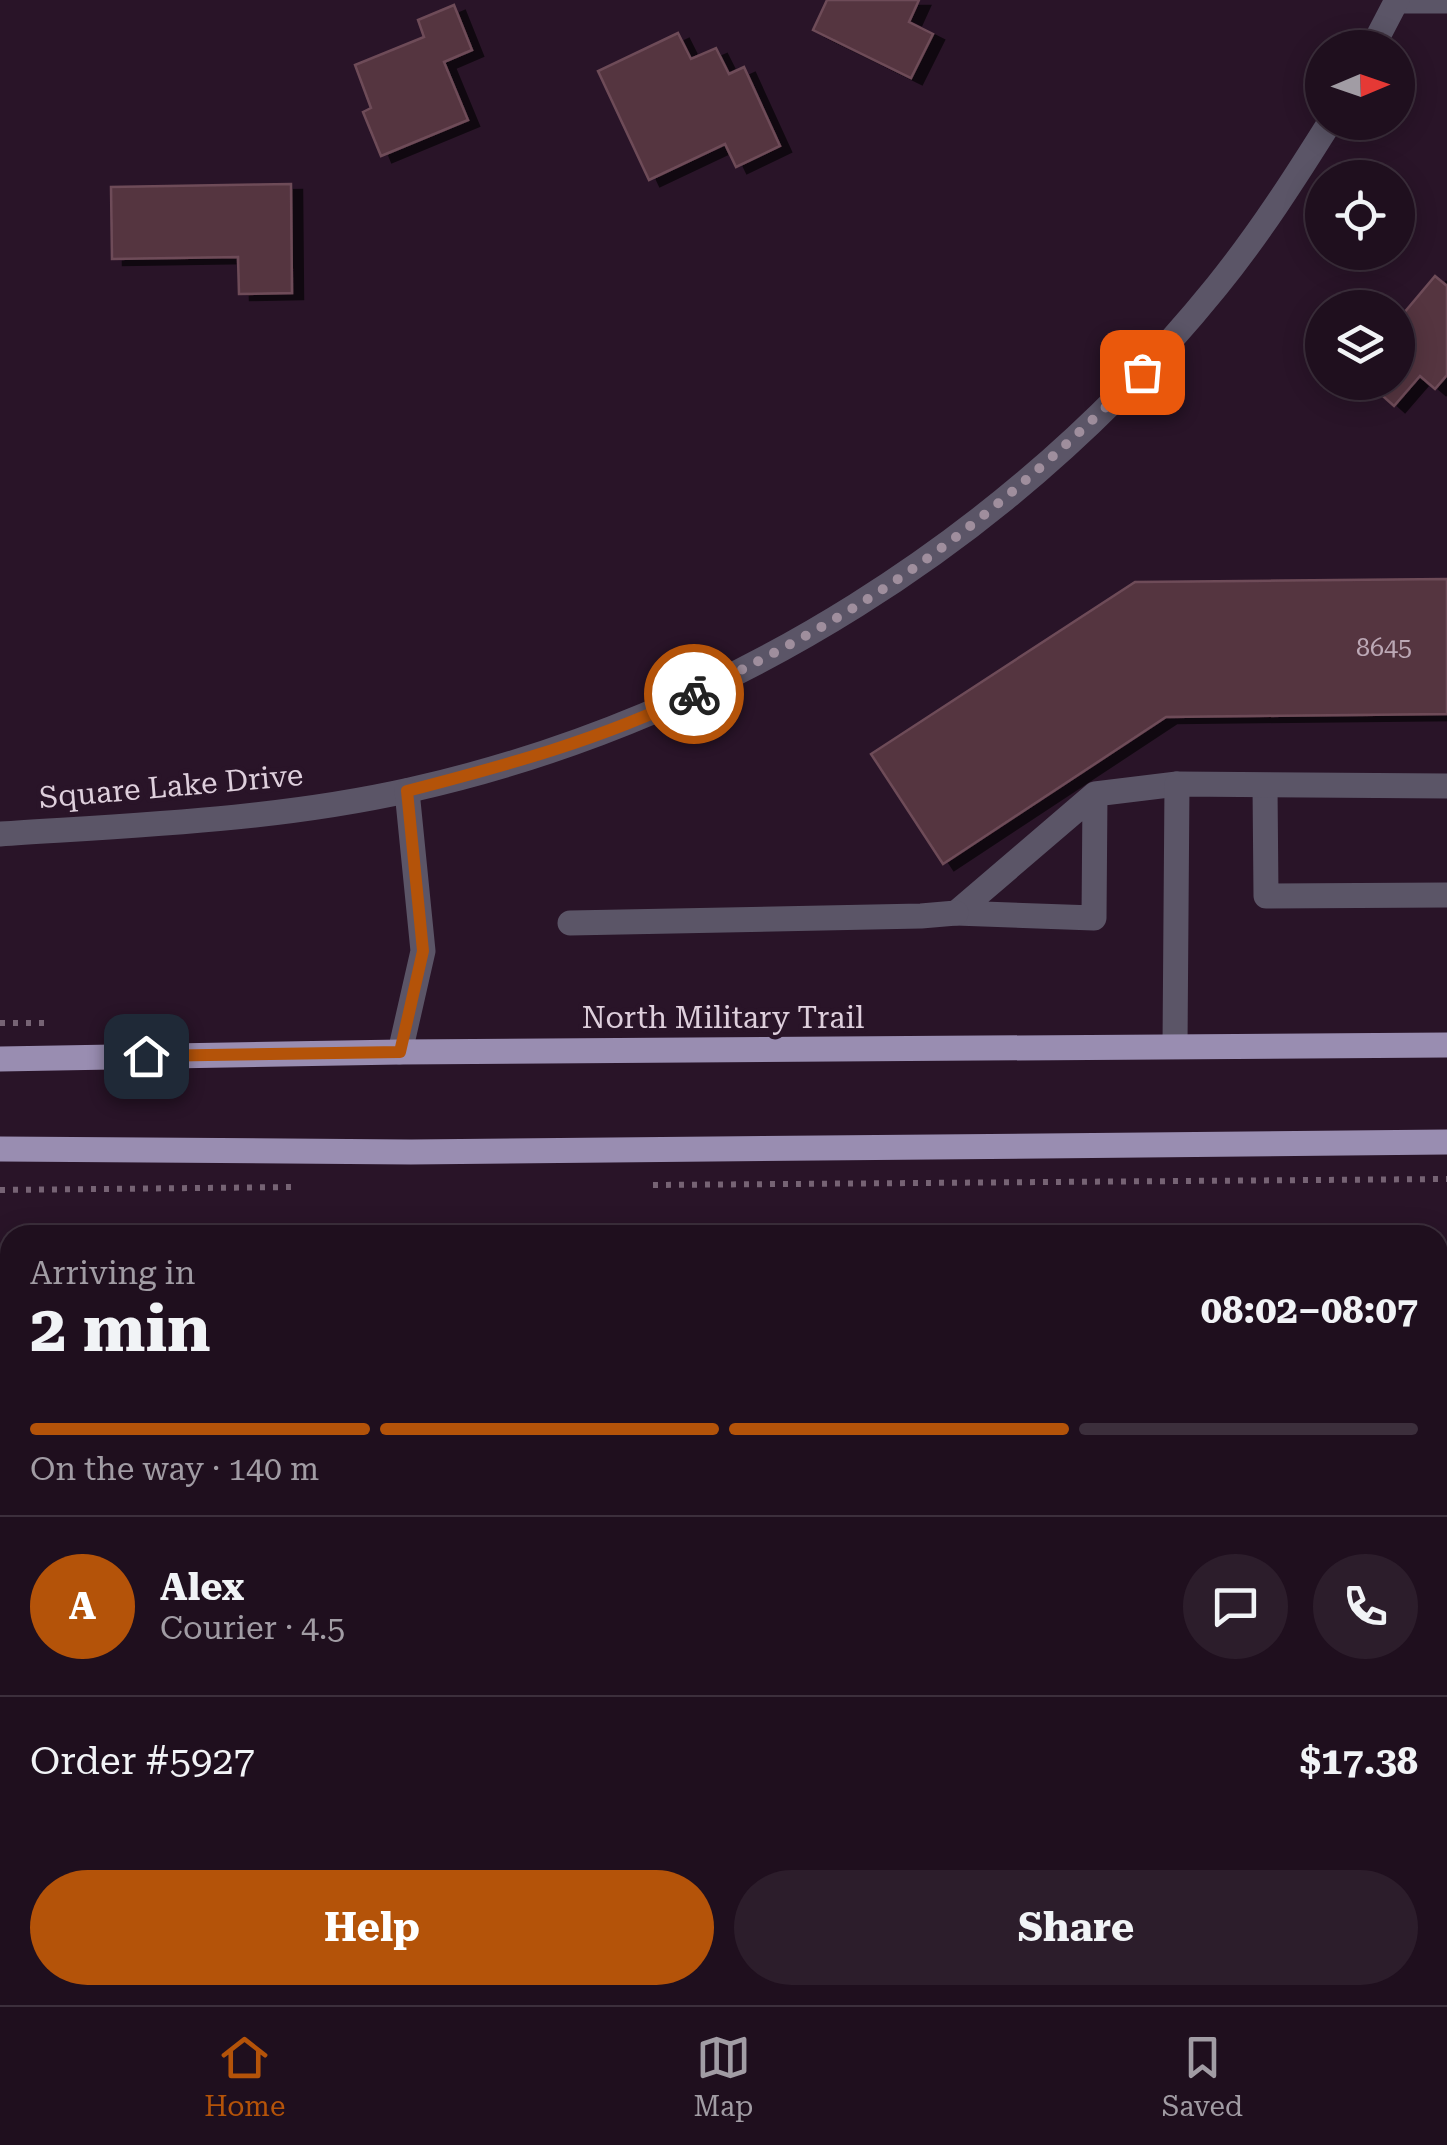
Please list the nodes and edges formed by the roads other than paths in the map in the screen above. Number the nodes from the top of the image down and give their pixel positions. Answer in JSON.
{"nodes":[{"id":1,"x":1396,"y":1,"type":"edge"},
{"id":2,"x":1447,"y":1,"type":"edge"},
{"id":3,"x":1381,"y":30,"type":"edge"},
{"id":4,"x":1319,"y":140,"type":"edge"},
{"id":5,"x":1177,"y":784,"type":"junction"},
{"id":6,"x":1265,"y":786,"type":"junction"},
{"id":7,"x":1447,"y":786,"type":"edge"},
{"id":8,"x":407,"y":791,"type":"junction"},
{"id":9,"x":1095,"y":794,"type":"junction"},
{"id":10,"x":0,"y":834,"type":"edge"},
{"id":11,"x":1447,"y":895,"type":"edge"},
{"id":12,"x":956,"y":912,"type":"junction"},
{"id":13,"x":570,"y":922,"type":"dead end"},
{"id":14,"x":1447,"y":1045,"type":"edge"},
{"id":15,"x":1175,"y":1046,"type":"junction"},
{"id":16,"x":400,"y":1052,"type":"junction"},
{"id":17,"x":0,"y":1060,"type":"edge"},
{"id":18,"x":1447,"y":1142,"type":"edge"},
{"id":19,"x":0,"y":1149,"type":"edge"}],
"edges":[{"from":1,"to":2,"type":"street"},
{"from":1,"to":3,"type":"street"},
{"from":4,"to":8,"type":"street","name":"Square Lake Drive"},
{"from":5,"to":6,"type":"street"},
{"from":5,"to":9,"type":"street"},
{"from":5,"to":15,"type":"street"},
{"from":6,"to":7,"type":"street"},
{"from":6,"to":11,"type":"street"},
{"from":8,"to":10,"type":"street","name":"Square Lake Drive"},
{"from":8,"to":16,"type":"street"},
{"from":9,"to":12,"type":"street"},
{"from":9,"to":12,"type":"street"},
{"from":12,"to":13,"type":"street"},
{"from":14,"to":15,"type":"main road","name":"North Military Trail"},
{"from":15,"to":16,"type":"main road","name":"North Military Trail"},
{"from":16,"to":17,"type":"main road","name":"North Military Trail"},
{"from":18,"to":19,"type":"main road"}]}
